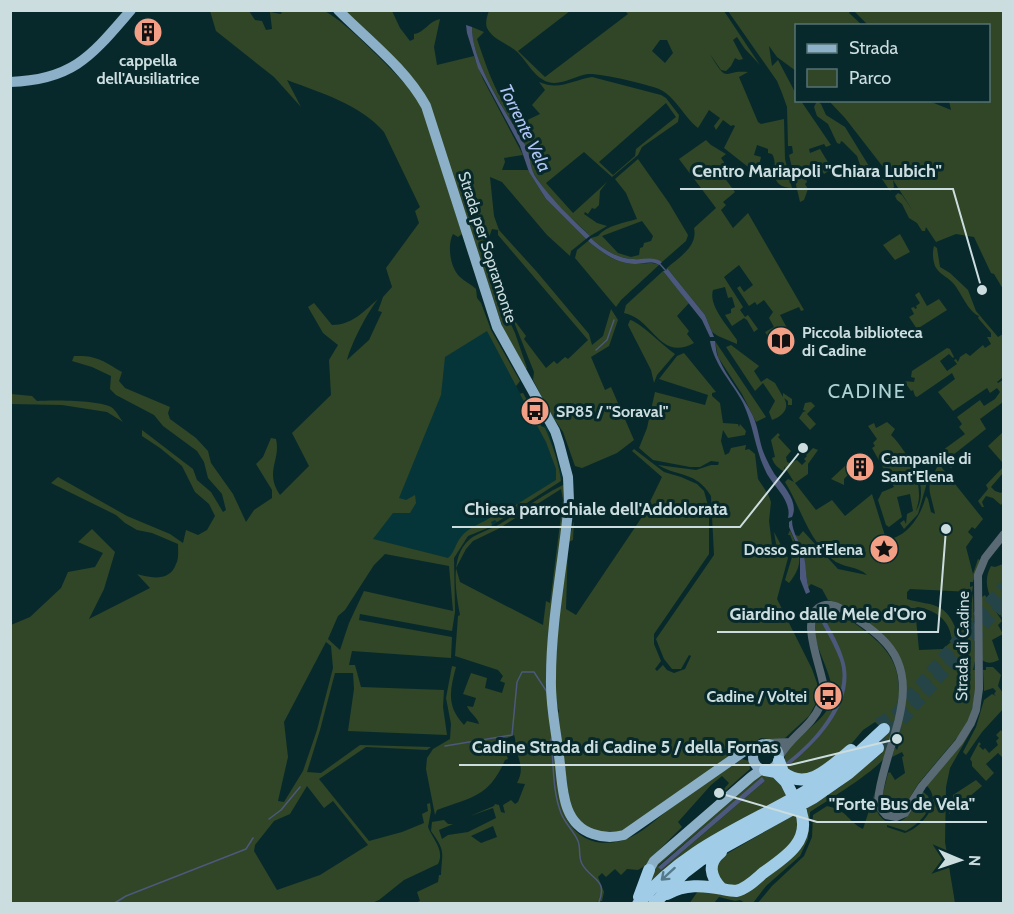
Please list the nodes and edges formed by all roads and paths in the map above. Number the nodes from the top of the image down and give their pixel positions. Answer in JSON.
{"nodes":[{"id":1,"x":130,"y":10,"type":"edge"},
{"id":2,"x":338,"y":10,"type":"edge"},
{"id":3,"x":10,"y":82,"type":"edge"},
{"id":4,"x":1004,"y":534,"type":"edge"},
{"id":5,"x":789,"y":742,"type":"junction"},
{"id":6,"x":769,"y":744,"type":"junction"},
{"id":7,"x":878,"y":748,"type":"tunnel mouth"},
{"id":8,"x":780,"y":758,"type":"junction"},
{"id":9,"x":758,"y":762,"type":"junction"},
{"id":10,"x":786,"y":779,"type":"junction"},
{"id":11,"x":773,"y":820,"type":"junction"},
{"id":12,"x":649,"y":870,"type":"joint"},
{"id":13,"x":722,"y":889,"type":"junction"},
{"id":14,"x":636,"y":903,"type":"edge"},
{"id":15,"x":654,"y":903,"type":"edge"}],
"edges":[{"from":1,"to":3,"type":"main road"},
{"from":2,"to":9,"type":"main road","name":"Strada per Sopramonte"},
{"from":4,"to":5,"type":"street","name":"Strada di Cadine"},
{"from":5,"to":6,"type":"street"},
{"from":5,"to":8,"type":"street","name":"Strada di Cadine"},
{"from":6,"to":8,"type":"main road"},
{"from":6,"to":9,"type":"main road"},
{"from":7,"to":11,"type":"highway"},
{"from":8,"to":9,"type":"main road"},
{"from":8,"to":10,"type":"highway"},
{"from":9,"to":10,"type":"highway"},
{"from":9,"to":12,"type":"main road"},
{"from":10,"to":13,"type":"highway","bridge":true},
{"from":10,"to":14,"type":"highway","one_way":true},
{"from":11,"to":13,"type":"highway"},
{"from":11,"to":15,"type":"highway"},
{"from":12,"to":14,"type":"highway"},
{"from":13,"to":15,"type":"highway"}]}
